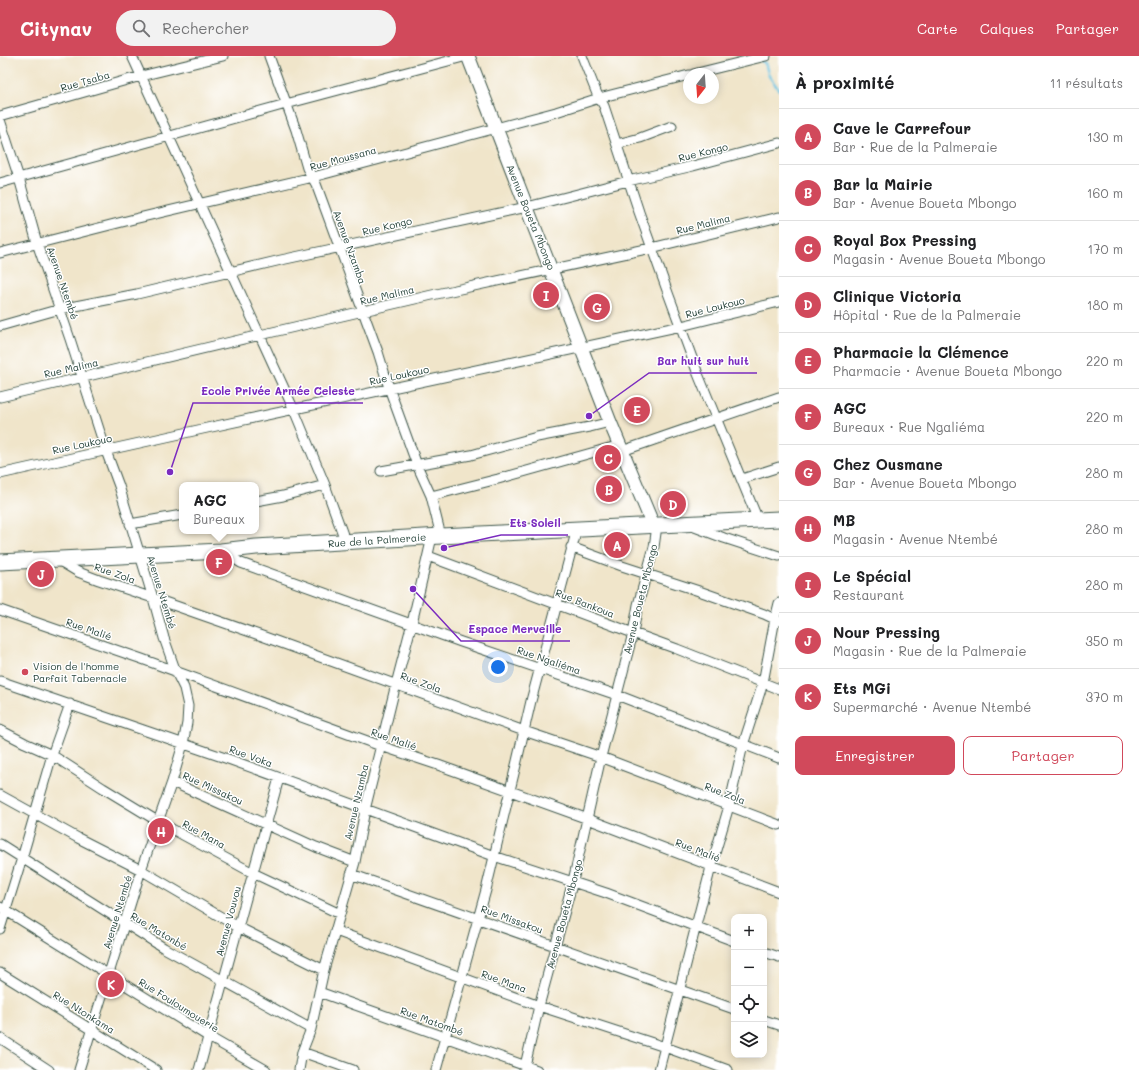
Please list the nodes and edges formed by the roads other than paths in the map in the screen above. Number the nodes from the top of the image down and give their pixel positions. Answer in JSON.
{"nodes":[{"id":1,"x":132,"y":56,"type":"edge"},
{"id":2,"x":223,"y":56,"type":"edge"},
{"id":3,"x":269,"y":56,"type":"edge"},
{"id":4,"x":467,"y":56,"type":"edge"},
{"id":5,"x":582,"y":56,"type":"edge"},
{"id":6,"x":766,"y":56,"type":"edge"},
{"id":7,"x":717,"y":68,"type":"edge"},
{"id":8,"x":141,"y":76,"type":"junction"},
{"id":9,"x":683,"y":77,"type":"edge"},
{"id":10,"x":599,"y":98,"type":"junction"},
{"id":11,"x":286,"y":104,"type":"junction"},
{"id":12,"x":0,"y":116,"type":"edge"},
{"id":13,"x":0,"y":120,"type":"edge"},
{"id":14,"x":672,"y":126,"type":"dead end"},
{"id":15,"x":496,"y":127,"type":"junction"},
{"id":16,"x":169,"y":136,"type":"junction"},
{"id":17,"x":779,"y":143,"type":"edge"},
{"id":18,"x":616,"y":144,"type":"junction"},
{"id":19,"x":313,"y":177,"type":"junction"},
{"id":20,"x":19,"y":178,"type":"junction"},
{"id":21,"x":628,"y":181,"type":"junction"},
{"id":22,"x":0,"y":183,"type":"edge"},
{"id":23,"x":200,"y":204,"type":"junction"},
{"id":24,"x":527,"y":207,"type":"junction"},
{"id":25,"x":779,"y":217,"type":"edge"},
{"id":26,"x":37,"y":243,"type":"junction"},
{"id":27,"x":340,"y":248,"type":"junction"},
{"id":28,"x":651,"y":248,"type":"junction"},
{"id":29,"x":0,"y":253,"type":"edge"},
{"id":30,"x":552,"y":269,"type":"junction"},
{"id":31,"x":230,"y":272,"type":"junction"},
{"id":32,"x":779,"y":302,"type":"edge"},
{"id":33,"x":60,"y":309,"type":"junction"},
{"id":34,"x":363,"y":312,"type":"junction"},
{"id":35,"x":0,"y":326,"type":"edge"},
{"id":36,"x":681,"y":326,"type":"junction"},
{"id":37,"x":260,"y":335,"type":"junction"},
{"id":38,"x":582,"y":348,"type":"junction"},
{"id":39,"x":82,"y":377,"type":"junction"},
{"id":40,"x":389,"y":388,"type":"junction"},
{"id":41,"x":0,"y":397,"type":"edge"},
{"id":42,"x":779,"y":397,"type":"edge"},
{"id":43,"x":294,"y":410,"type":"junction"},
{"id":44,"x":716,"y":419,"type":"junction"},
{"id":45,"x":610,"y":422,"type":"junction"},
{"id":46,"x":621,"y":448,"type":"junction"},
{"id":47,"x":106,"y":451,"type":"junction"},
{"id":48,"x":417,"y":465,"type":"junction"},
{"id":49,"x":779,"y":467,"type":"edge"},
{"id":50,"x":381,"y":472,"type":"dead end"},
{"id":51,"x":0,"y":474,"type":"edge"},
{"id":52,"x":742,"y":479,"type":"junction"},
{"id":53,"x":325,"y":485,"type":"junction"},
{"id":54,"x":431,"y":496,"type":"junction"},
{"id":55,"x":259,"y":500,"type":"edge"},
{"id":56,"x":179,"y":516,"type":"edge"},
{"id":57,"x":779,"y":519,"type":"edge"},
{"id":58,"x":758,"y":520,"type":"junction"},
{"id":59,"x":130,"y":524,"type":"junction"},
{"id":60,"x":687,"y":524,"type":"junction"},
{"id":61,"x":653,"y":525,"type":"junction"},
{"id":62,"x":577,"y":529,"type":"junction"},
{"id":63,"x":436,"y":537,"type":"junction"},
{"id":64,"x":346,"y":542,"type":"junction"},
{"id":65,"x":571,"y":547,"type":"junction"},
{"id":66,"x":221,"y":551,"type":"junction"},
{"id":67,"x":139,"y":555,"type":"junction"},
{"id":68,"x":428,"y":556,"type":"junction"},
{"id":69,"x":779,"y":556,"type":"edge"},
{"id":70,"x":56,"y":559,"type":"junction"},
{"id":71,"x":0,"y":562,"type":"edge"},
{"id":72,"x":646,"y":574,"type":"junction"},
{"id":73,"x":153,"y":598,"type":"junction"},
{"id":74,"x":779,"y":603,"type":"edge"},
{"id":75,"x":557,"y":604,"type":"junction"},
{"id":76,"x":0,"y":610,"type":"edge"},
{"id":77,"x":777,"y":620,"type":"edge"},
{"id":78,"x":412,"y":623,"type":"junction"},
{"id":79,"x":633,"y":633,"type":"junction"},
{"id":80,"x":540,"y":668,"type":"junction"},
{"id":81,"x":176,"y":672,"type":"junction"},
{"id":82,"x":0,"y":681,"type":"edge"},
{"id":83,"x":763,"y":683,"type":"junction"},
{"id":84,"x":396,"y":684,"type":"junction"},
{"id":85,"x":779,"y":689,"type":"edge"},
{"id":86,"x":617,"y":695,"type":"junction"},
{"id":87,"x":70,"y":704,"type":"junction"},
{"id":88,"x":0,"y":730,"type":"edge"},
{"id":89,"x":524,"y":731,"type":"junction"},
{"id":90,"x":183,"y":744,"type":"junction"},
{"id":91,"x":743,"y":745,"type":"junction"},
{"id":92,"x":381,"y":746,"type":"junction"},
{"id":93,"x":52,"y":755,"type":"junction"},
{"id":94,"x":601,"y":757,"type":"junction"},
{"id":95,"x":779,"y":758,"type":"edge"},
{"id":96,"x":279,"y":778,"type":"junction"},
{"id":97,"x":172,"y":782,"type":"junction"},
{"id":98,"x":509,"y":791,"type":"junction"},
{"id":99,"x":0,"y":795,"type":"edge"},
{"id":100,"x":729,"y":806,"type":"junction"},
{"id":101,"x":365,"y":810,"type":"junction"},
{"id":102,"x":35,"y":815,"type":"junction"},
{"id":103,"x":588,"y":819,"type":"junction"},
{"id":104,"x":159,"y":822,"type":"junction"},
{"id":105,"x":266,"y":825,"type":"junction"},
{"id":106,"x":779,"y":825,"type":"edge"},
{"id":107,"x":0,"y":844,"type":"edge"},
{"id":108,"x":494,"y":856,"type":"junction"},
{"id":109,"x":22,"y":858,"type":"junction"},
{"id":110,"x":354,"y":862,"type":"junction"},
{"id":111,"x":711,"y":867,"type":"junction"},
{"id":112,"x":141,"y":870,"type":"junction"},
{"id":113,"x":253,"y":873,"type":"junction"},
{"id":114,"x":350,"y":874,"type":"junction"},
{"id":115,"x":573,"y":881,"type":"junction"},
{"id":116,"x":779,"y":892,"type":"edge"},
{"id":117,"x":3,"y":909,"type":"edge"},
{"id":118,"x":340,"y":914,"type":"junction"},
{"id":119,"x":478,"y":918,"type":"junction"},
{"id":120,"x":125,"y":923,"type":"junction"},
{"id":121,"x":238,"y":926,"type":"junction"},
{"id":122,"x":696,"y":928,"type":"junction"},
{"id":123,"x":0,"y":929,"type":"edge"},
{"id":124,"x":336,"y":931,"type":"junction"},
{"id":125,"x":731,"y":940,"type":"edge"},
{"id":126,"x":555,"y":946,"type":"junction"},
{"id":127,"x":767,"y":953,"type":"edge"},
{"id":128,"x":779,"y":958,"type":"edge"},
{"id":129,"x":324,"y":970,"type":"junction"},
{"id":130,"x":0,"y":973,"type":"edge"},
{"id":131,"x":110,"y":975,"type":"junction"},
{"id":132,"x":461,"y":977,"type":"junction"},
{"id":133,"x":224,"y":980,"type":"junction"},
{"id":134,"x":680,"y":990,"type":"junction"},
{"id":135,"x":319,"y":992,"type":"junction"},
{"id":136,"x":539,"y":1006,"type":"junction"},
{"id":137,"x":731,"y":1008,"type":"edge"},
{"id":138,"x":767,"y":1021,"type":"edge"},
{"id":139,"x":779,"y":1025,"type":"edge"},
{"id":140,"x":91,"y":1029,"type":"junction"},
{"id":141,"x":311,"y":1029,"type":"junction"},
{"id":142,"x":444,"y":1036,"type":"junction"},
{"id":143,"x":209,"y":1037,"type":"junction"},
{"id":144,"x":0,"y":1038,"type":"edge"},
{"id":145,"x":665,"y":1047,"type":"junction"},
{"id":146,"x":302,"y":1052,"type":"junction"},
{"id":147,"x":525,"y":1068,"type":"edge"},
{"id":148,"x":49,"y":1070,"type":"edge"},
{"id":149,"x":79,"y":1070,"type":"edge"},
{"id":150,"x":156,"y":1070,"type":"edge"},
{"id":151,"x":199,"y":1070,"type":"edge"},
{"id":152,"x":266,"y":1070,"type":"edge"},
{"id":153,"x":299,"y":1070,"type":"edge"},
{"id":154,"x":353,"y":1070,"type":"edge"},
{"id":155,"x":436,"y":1070,"type":"edge"},
{"id":156,"x":537,"y":1070,"type":"edge"},
{"id":157,"x":659,"y":1070,"type":"edge"},
{"id":158,"x":728,"y":1070,"type":"edge"}],
"edges":[{"from":1,"to":8,"type":"street"},
{"from":2,"to":8,"type":"street","name":"Rue Tsaba"},
{"from":3,"to":11,"type":"street","name":"Avenue Nzamba"},
{"from":4,"to":11,"type":"street"},
{"from":4,"to":15,"type":"street","name":"Avenue Boueta Mbongo"},
{"from":5,"to":10,"type":"street"},
{"from":6,"to":7,"type":"street"},
{"from":8,"to":12,"type":"street","name":"Rue Tsaba"},
{"from":8,"to":16,"type":"street"},
{"from":9,"to":10,"type":"street","name":"Rue Moussana"},
{"from":10,"to":15,"type":"street","name":"Rue Moussana"},
{"from":10,"to":18,"type":"street"},
{"from":11,"to":16,"type":"street"},
{"from":11,"to":19,"type":"street","name":"Avenue Nzamba"},
{"from":13,"to":20,"type":"street","name":"Avenue Ntembé"},
{"from":14,"to":18,"type":"street"},
{"from":15,"to":19,"type":"street","name":"Rue Moussana"},
{"from":15,"to":24,"type":"street","name":"Avenue Boueta Mbongo"},
{"from":16,"to":20,"type":"street"},
{"from":16,"to":23,"type":"street"},
{"from":17,"to":21,"type":"street","name":"Rue Kongo"},
{"from":18,"to":21,"type":"street"},
{"from":19,"to":23,"type":"street","name":"Rue Moussana"},
{"from":19,"to":27,"type":"street","name":"Avenue Nzamba"},
{"from":20,"to":22,"type":"street"},
{"from":20,"to":26,"type":"street","name":"Avenue Ntembé"},
{"from":21,"to":24,"type":"street","name":"Rue Kongo"},
{"from":21,"to":28,"type":"street"},
{"from":23,"to":26,"type":"street","name":"Rue Moussana"},
{"from":23,"to":31,"type":"street"},
{"from":24,"to":27,"type":"street","name":"Rue Kongo"},
{"from":24,"to":30,"type":"street","name":"Avenue Boueta Mbongo"},
{"from":25,"to":28,"type":"street","name":"Rue Malima"},
{"from":26,"to":29,"type":"street","name":"Rue Moussana"},
{"from":26,"to":33,"type":"street","name":"Avenue Ntembé"},
{"from":27,"to":31,"type":"street","name":"Rue Kongo"},
{"from":27,"to":34,"type":"street","name":"Avenue Nzamba"},
{"from":28,"to":30,"type":"street","name":"Rue Malima"},
{"from":28,"to":36,"type":"street"},
{"from":30,"to":34,"type":"street","name":"Rue Malima"},
{"from":30,"to":38,"type":"street","name":"Avenue Boueta Mbongo"},
{"from":31,"to":33,"type":"street","name":"Rue Kongo"},
{"from":31,"to":37,"type":"street"},
{"from":32,"to":36,"type":"street","name":"Rue Loukouo"},
{"from":33,"to":35,"type":"street","name":"Rue Kongo"},
{"from":33,"to":39,"type":"street","name":"Avenue Ntembé"},
{"from":34,"to":37,"type":"street","name":"Rue Malima"},
{"from":34,"to":40,"type":"street","name":"Avenue Nzamba"},
{"from":36,"to":38,"type":"street","name":"Rue Loukouo"},
{"from":36,"to":44,"type":"street"},
{"from":37,"to":39,"type":"street","name":"Rue Malima"},
{"from":37,"to":43,"type":"street"},
{"from":38,"to":40,"type":"street","name":"Rue Loukouo"},
{"from":38,"to":45,"type":"street","name":"Avenue Boueta Mbongo"},
{"from":39,"to":41,"type":"street","name":"Rue Malima"},
{"from":39,"to":47,"type":"street","name":"Avenue Ntembé"},
{"from":40,"to":43,"type":"street","name":"Rue Loukouo"},
{"from":40,"to":48,"type":"street","name":"Avenue Nzamba"},
{"from":42,"to":44,"type":"street"},
{"from":43,"to":47,"type":"street","name":"Rue Loukouo"},
{"from":43,"to":53,"type":"street"},
{"from":44,"to":46,"type":"street"},
{"from":44,"to":52,"type":"street"},
{"from":45,"to":46,"type":"street","name":"Avenue Boueta Mbongo"},
{"from":45,"to":48,"type":"street"},
{"from":46,"to":54,"type":"street"},
{"from":46,"to":61,"type":"street","name":"Avenue Boueta Mbongo"},
{"from":47,"to":51,"type":"street","name":"Rue Loukouo"},
{"from":47,"to":59,"type":"street","name":"Avenue Ntembé"},
{"from":48,"to":50,"type":"street"},
{"from":48,"to":54,"type":"street","name":"Avenue Nzamba"},
{"from":49,"to":52,"type":"street"},
{"from":52,"to":58,"type":"street"},
{"from":53,"to":55,"type":"street"},
{"from":53,"to":64,"type":"street"},
{"from":54,"to":63,"type":"street","name":"Avenue Nzamba"},
{"from":56,"to":59,"type":"street"},
{"from":57,"to":58,"type":"main road","name":"Rue de la Palmeraie"},
{"from":58,"to":60,"type":"main road","name":"Rue de la Palmeraie"},
{"from":59,"to":67,"type":"street","name":"Avenue Ntembé"},
{"from":60,"to":61,"type":"main road","name":"Rue de la Palmeraie"},
{"from":60,"to":69,"type":"street"},
{"from":61,"to":62,"type":"main road","name":"Rue de la Palmeraie"},
{"from":61,"to":72,"type":"street","name":"Avenue Boueta Mbongo"},
{"from":62,"to":63,"type":"main road","name":"Rue de la Palmeraie"},
{"from":62,"to":65,"type":"street"},
{"from":63,"to":64,"type":"main road","name":"Rue de la Palmeraie"},
{"from":63,"to":68,"type":"street","name":"Avenue Nzamba"},
{"from":64,"to":66,"type":"main road","name":"Rue de la Palmeraie"},
{"from":65,"to":72,"type":"street"},
{"from":65,"to":75,"type":"street"},
{"from":66,"to":67,"type":"main road","name":"Rue de la Palmeraie"},
{"from":66,"to":78,"type":"street","name":"Rue Ngaliéma"},
{"from":67,"to":70,"type":"main road","name":"Rue de la Palmeraie"},
{"from":67,"to":73,"type":"street","name":"Avenue Ntembé"},
{"from":68,"to":75,"type":"street","name":"Rue Bankoua"},
{"from":68,"to":78,"type":"street","name":"Avenue Nzamba"},
{"from":70,"to":71,"type":"main road","name":"Rue de la Palmeraie"},
{"from":70,"to":73,"type":"street","name":"Rue Zola"},
{"from":72,"to":77,"type":"street"},
{"from":72,"to":79,"type":"street","name":"Avenue Boueta Mbongo"},
{"from":73,"to":81,"type":"street","name":"Avenue Ntembé"},
{"from":73,"to":84,"type":"street","name":"Rue Zola"},
{"from":74,"to":77,"type":"street"},
{"from":75,"to":79,"type":"street","name":"Rue Bankoua"},
{"from":75,"to":80,"type":"street"},
{"from":76,"to":81,"type":"street","name":"Rue Malié"},
{"from":77,"to":83,"type":"street"},
{"from":78,"to":80,"type":"street","name":"Rue Ngaliéma"},
{"from":78,"to":84,"type":"street","name":"Avenue Nzamba"},
{"from":79,"to":83,"type":"street","name":"Rue Bankoua"},
{"from":79,"to":86,"type":"street","name":"Avenue Boueta Mbongo"},
{"from":80,"to":86,"type":"street","name":"Rue Ngaliéma"},
{"from":80,"to":89,"type":"street"},
{"from":81,"to":90,"type":"street","name":"Avenue Ntembé"},
{"from":81,"to":92,"type":"street","name":"Rue Malié"},
{"from":82,"to":87,"type":"street","name":"Rue Voka"},
{"from":83,"to":85,"type":"street","name":"Rue Bankoua"},
{"from":83,"to":91,"type":"street"},
{"from":84,"to":89,"type":"street","name":"Rue Zola"},
{"from":84,"to":92,"type":"street","name":"Avenue Nzamba"},
{"from":86,"to":91,"type":"street","name":"Rue Ngaliéma"},
{"from":86,"to":94,"type":"street","name":"Avenue Boueta Mbongo"},
{"from":87,"to":90,"type":"street","name":"Rue Voka"},
{"from":87,"to":93,"type":"street"},
{"from":88,"to":93,"type":"street","name":"Rue Mana"},
{"from":89,"to":94,"type":"street","name":"Rue Zola"},
{"from":89,"to":98,"type":"street"},
{"from":90,"to":96,"type":"street","name":"Rue Voka"},
{"from":90,"to":97,"type":"street","name":"Avenue Ntembé"},
{"from":91,"to":95,"type":"street","name":"Rue Ngaliéma"},
{"from":91,"to":100,"type":"street"},
{"from":92,"to":98,"type":"street","name":"Rue Malié"},
{"from":92,"to":101,"type":"street","name":"Avenue Nzamba"},
{"from":93,"to":102,"type":"street"},
{"from":93,"to":104,"type":"street","name":"Rue Mana"},
{"from":94,"to":100,"type":"street","name":"Rue Zola"},
{"from":94,"to":103,"type":"street","name":"Avenue Boueta Mbongo"},
{"from":96,"to":101,"type":"street","name":"Rue Voka"},
{"from":96,"to":105,"type":"street","name":"Avenue Vouvou"},
{"from":97,"to":104,"type":"street","name":"Avenue Ntembé"},
{"from":97,"to":105,"type":"street","name":"Rue Missakou"},
{"from":98,"to":103,"type":"street","name":"Rue Malié"},
{"from":98,"to":108,"type":"street"},
{"from":99,"to":102,"type":"street"},
{"from":100,"to":106,"type":"street","name":"Rue Zola"},
{"from":100,"to":111,"type":"street"},
{"from":101,"to":108,"type":"street","name":"Rue Voka"},
{"from":101,"to":110,"type":"street","name":"Avenue Nzamba"},
{"from":102,"to":109,"type":"street"},
{"from":102,"to":112,"type":"street"},
{"from":103,"to":111,"type":"street","name":"Rue Malié"},
{"from":103,"to":115,"type":"street","name":"Avenue Boueta Mbongo"},
{"from":104,"to":112,"type":"street","name":"Avenue Ntembé"},
{"from":104,"to":113,"type":"street","name":"Rue Mana"},
{"from":105,"to":110,"type":"street","name":"Rue Missakou"},
{"from":105,"to":113,"type":"street","name":"Avenue Vouvou"},
{"from":107,"to":109,"type":"street","name":"Rue Matonbé"},
{"from":108,"to":115,"type":"street","name":"Rue Voka"},
{"from":108,"to":119,"type":"street"},
{"from":109,"to":117,"type":"street"},
{"from":109,"to":120,"type":"street","name":"Rue Matonbé"},
{"from":110,"to":114,"type":"street","name":"Avenue Nzamba"},
{"from":111,"to":116,"type":"street","name":"Rue Malié"},
{"from":111,"to":122,"type":"street"},
{"from":112,"to":120,"type":"street","name":"Avenue Ntembé"},
{"from":112,"to":121,"type":"street"},
{"from":113,"to":118,"type":"street","name":"Rue Mana"},
{"from":113,"to":121,"type":"street","name":"Avenue Vouvou"},
{"from":114,"to":118,"type":"street","name":"Avenue Nzamba"},
{"from":114,"to":119,"type":"street","name":"Rue Missakou"},
{"from":115,"to":122,"type":"street","name":"Rue Voka"},
{"from":115,"to":126,"type":"street","name":"Avenue Boueta Mbongo"},
{"from":117,"to":123,"type":"street"},
{"from":117,"to":131,"type":"street","name":"Rue Fouloumouerie"},
{"from":118,"to":124,"type":"street","name":"Avenue Nzamba"},
{"from":119,"to":126,"type":"street","name":"Rue Missakou"},
{"from":119,"to":132,"type":"street"},
{"from":120,"to":131,"type":"street","name":"Avenue Ntembé"},
{"from":120,"to":133,"type":"street","name":"Rue Matonbé"},
{"from":121,"to":129,"type":"street"},
{"from":121,"to":133,"type":"street","name":"Avenue Vouvou"},
{"from":122,"to":125,"type":"street","name":"Rue Voka"},
{"from":122,"to":134,"type":"street"},
{"from":124,"to":129,"type":"street","name":"Avenue Nzamba"},
{"from":124,"to":132,"type":"street","name":"Rue Mana"},
{"from":126,"to":134,"type":"street","name":"Rue Missakou"},
{"from":126,"to":136,"type":"street","name":"Avenue Boueta Mbongo"},
{"from":127,"to":128,"type":"street"},
{"from":129,"to":135,"type":"street","name":"Avenue Nzamba"},
{"from":130,"to":140,"type":"street","name":"Rue Ntonkama"},
{"from":131,"to":140,"type":"street","name":"Avenue Ntembé"},
{"from":131,"to":143,"type":"street","name":"Rue Fouloumouerie"},
{"from":132,"to":136,"type":"street","name":"Rue Mana"},
{"from":132,"to":142,"type":"street"},
{"from":133,"to":141,"type":"street","name":"Rue Matonbé"},
{"from":133,"to":143,"type":"street","name":"Avenue Vouvou"},
{"from":134,"to":137,"type":"street","name":"Rue Missakou"},
{"from":134,"to":145,"type":"street"},
{"from":135,"to":141,"type":"street","name":"Avenue Nzamba"},
{"from":135,"to":142,"type":"street","name":"Rue Matombé"},
{"from":136,"to":145,"type":"street","name":"Rue Mana"},
{"from":136,"to":147,"type":"street","name":"Avenue Boueta Mbongo"},
{"from":138,"to":139,"type":"street"},
{"from":140,"to":149,"type":"street","name":"Avenue Ntembé"},
{"from":140,"to":150,"type":"street","name":"Rue Ntonkama"},
{"from":141,"to":146,"type":"street","name":"Avenue Nzamba"},
{"from":142,"to":147,"type":"street","name":"Rue Matombé"},
{"from":142,"to":155,"type":"street"},
{"from":143,"to":151,"type":"street","name":"Avenue Vouvou"},
{"from":143,"to":152,"type":"street","name":"Rue Fouloumouerie"},
{"from":144,"to":148,"type":"street"},
{"from":145,"to":157,"type":"street"},
{"from":145,"to":158,"type":"street","name":"Rue Mana"},
{"from":146,"to":153,"type":"street","name":"Avenue Nzamba"},
{"from":146,"to":154,"type":"street"},
{"from":147,"to":156,"type":"street","name":"Rue Matombé"}]}
